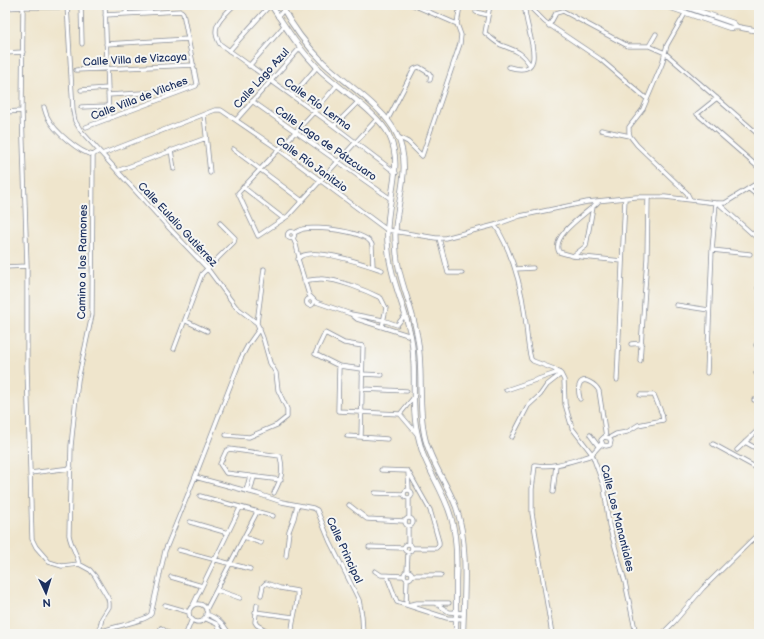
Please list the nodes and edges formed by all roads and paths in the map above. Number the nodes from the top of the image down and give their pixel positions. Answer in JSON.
{"nodes":[{"id":1,"x":81,"y":5,"type":"edge"},
{"id":2,"x":105,"y":5,"type":"edge"},
{"id":3,"x":127,"y":5,"type":"edge"},
{"id":4,"x":178,"y":5,"type":"edge"},
{"id":5,"x":234,"y":5,"type":"edge"},
{"id":6,"x":270,"y":5,"type":"edge"},
{"id":7,"x":281,"y":5,"type":"edge"},
{"id":8,"x":287,"y":5,"type":"edge"},
{"id":9,"x":413,"y":5,"type":"edge"},
{"id":10,"x":460,"y":5,"type":"edge"},
{"id":11,"x":490,"y":5,"type":"edge"},
{"id":12,"x":525,"y":5,"type":"edge"},
{"id":13,"x":528,"y":5,"type":"edge"},
{"id":14,"x":663,"y":5,"type":"edge"},
{"id":15,"x":681,"y":5,"type":"edge"},
{"id":16,"x":23,"y":6,"type":"edge"},
{"id":17,"x":43,"y":6,"type":"edge"},
{"id":18,"x":67,"y":6,"type":"edge"},
{"id":19,"x":674,"y":7,"type":"edge"},
{"id":20,"x":5,"y":8,"type":"edge"},
{"id":21,"x":688,"y":8,"type":"junction"},
{"id":22,"x":284,"y":10,"type":"junction"},
{"id":23,"x":180,"y":11,"type":"junction"},
{"id":24,"x":476,"y":12,"type":"dead end"},
{"id":25,"x":126,"y":13,"type":"junction"},
{"id":26,"x":686,"y":14,"type":"junction"},
{"id":27,"x":105,"y":15,"type":"junction"},
{"id":28,"x":488,"y":15,"type":"junction"},
{"id":29,"x":278,"y":17,"type":"junction"},
{"id":30,"x":457,"y":24,"type":"junction"},
{"id":31,"x":284,"y":26,"type":"junction"},
{"id":32,"x":549,"y":26,"type":"junction"},
{"id":33,"x":738,"y":27,"type":"junction"},
{"id":34,"x":759,"y":30,"type":"edge"},
{"id":35,"x":656,"y":34,"type":"dead end"},
{"id":36,"x":188,"y":39,"type":"junction"},
{"id":37,"x":82,"y":44,"type":"dead end"},
{"id":38,"x":106,"y":44,"type":"junction"},
{"id":39,"x":649,"y":46,"type":"junction"},
{"id":40,"x":300,"y":48,"type":"junction"},
{"id":41,"x":229,"y":50,"type":"junction"},
{"id":42,"x":23,"y":52,"type":"junction"},
{"id":43,"x":5,"y":53,"type":"edge"},
{"id":44,"x":665,"y":54,"type":"junction"},
{"id":45,"x":194,"y":64,"type":"junction"},
{"id":46,"x":530,"y":65,"type":"junction"},
{"id":47,"x":250,"y":66,"type":"junction"},
{"id":48,"x":317,"y":67,"type":"junction"},
{"id":49,"x":509,"y":67,"type":"dead end"},
{"id":50,"x":107,"y":69,"type":"junction"},
{"id":51,"x":76,"y":70,"type":"dead end"},
{"id":52,"x":430,"y":80,"type":"dead end"},
{"id":53,"x":270,"y":81,"type":"junction"},
{"id":54,"x":337,"y":85,"type":"junction"},
{"id":55,"x":108,"y":88,"type":"junction"},
{"id":56,"x":81,"y":90,"type":"dead end"},
{"id":57,"x":174,"y":94,"type":"junction"},
{"id":58,"x":108,"y":95,"type":"junction"},
{"id":59,"x":292,"y":96,"type":"junction"},
{"id":60,"x":717,"y":98,"type":"junction"},
{"id":61,"x":647,"y":99,"type":"junction"},
{"id":62,"x":252,"y":101,"type":"junction"},
{"id":63,"x":358,"y":102,"type":"junction"},
{"id":64,"x":44,"y":106,"type":"dead end"},
{"id":65,"x":108,"y":106,"type":"junction"},
{"id":66,"x":81,"y":107,"type":"dead end"},
{"id":67,"x":22,"y":111,"type":"junction"},
{"id":68,"x":5,"y":112,"type":"edge"},
{"id":69,"x":314,"y":112,"type":"junction"},
{"id":70,"x":204,"y":115,"type":"junction"},
{"id":71,"x":109,"y":119,"type":"junction"},
{"id":72,"x":377,"y":119,"type":"junction"},
{"id":73,"x":388,"y":119,"type":"junction"},
{"id":74,"x":236,"y":120,"type":"junction"},
{"id":75,"x":334,"y":126,"type":"junction"},
{"id":76,"x":86,"y":127,"type":"dead end"},
{"id":77,"x":601,"y":130,"type":"dead end"},
{"id":78,"x":294,"y":132,"type":"junction"},
{"id":79,"x":759,"y":135,"type":"edge"},
{"id":80,"x":630,"y":136,"type":"junction"},
{"id":81,"x":398,"y":137,"type":"junction"},
{"id":82,"x":206,"y":138,"type":"junction"},
{"id":83,"x":355,"y":142,"type":"junction"},
{"id":84,"x":232,"y":149,"type":"dead end"},
{"id":85,"x":171,"y":150,"type":"junction"},
{"id":86,"x":278,"y":150,"type":"junction"},
{"id":87,"x":100,"y":152,"type":"junction"},
{"id":88,"x":93,"y":155,"type":"junction"},
{"id":89,"x":338,"y":161,"type":"junction"},
{"id":90,"x":759,"y":168,"type":"edge"},
{"id":91,"x":174,"y":169,"type":"dead end"},
{"id":92,"x":260,"y":170,"type":"junction"},
{"id":93,"x":117,"y":171,"type":"junction"},
{"id":94,"x":396,"y":172,"type":"junction"},
{"id":95,"x":210,"y":173,"type":"dead end"},
{"id":96,"x":320,"y":180,"type":"junction"},
{"id":97,"x":759,"y":182,"type":"edge"},
{"id":98,"x":243,"y":187,"type":"junction"},
{"id":99,"x":749,"y":189,"type":"junction"},
{"id":100,"x":648,"y":197,"type":"junction"},
{"id":101,"x":759,"y":197,"type":"edge"},
{"id":102,"x":625,"y":198,"type":"junction"},
{"id":103,"x":391,"y":199,"type":"junction"},
{"id":104,"x":690,"y":199,"type":"junction"},
{"id":105,"x":301,"y":200,"type":"junction"},
{"id":106,"x":598,"y":202,"type":"junction"},
{"id":107,"x":717,"y":203,"type":"junction"},
{"id":108,"x":593,"y":207,"type":"junction"},
{"id":109,"x":284,"y":219,"type":"junction"},
{"id":110,"x":220,"y":222,"type":"dead end"},
{"id":111,"x":495,"y":225,"type":"junction"},
{"id":112,"x":387,"y":230,"type":"junction"},
{"id":113,"x":395,"y":232,"type":"junction"},
{"id":114,"x":294,"y":233,"type":"junction"},
{"id":115,"x":293,"y":238,"type":"junction"},
{"id":116,"x":439,"y":238,"type":"junction"},
{"id":117,"x":759,"y":240,"type":"edge"},
{"id":118,"x":712,"y":250,"type":"junction"},
{"id":119,"x":750,"y":254,"type":"dead end"},
{"id":120,"x":573,"y":256,"type":"junction"},
{"id":121,"x":299,"y":257,"type":"junction"},
{"id":122,"x":622,"y":261,"type":"junction"},
{"id":123,"x":27,"y":266,"type":"junction"},
{"id":124,"x":5,"y":267,"type":"edge"},
{"id":125,"x":373,"y":267,"type":"junction"},
{"id":126,"x":207,"y":268,"type":"junction"},
{"id":127,"x":533,"y":268,"type":"dead end"},
{"id":128,"x":264,"y":269,"type":"dead end"},
{"id":129,"x":515,"y":269,"type":"junction"},
{"id":130,"x":382,"y":270,"type":"dead end"},
{"id":131,"x":462,"y":272,"type":"dead end"},
{"id":132,"x":304,"y":281,"type":"junction"},
{"id":133,"x":676,"y":304,"type":"dead end"},
{"id":134,"x":709,"y":310,"type":"junction"},
{"id":135,"x":351,"y":314,"type":"junction"},
{"id":136,"x":405,"y":315,"type":"junction"},
{"id":137,"x":383,"y":320,"type":"junction"},
{"id":138,"x":186,"y":321,"type":"junction"},
{"id":139,"x":257,"y":323,"type":"junction"},
{"id":140,"x":397,"y":325,"type":"junction"},
{"id":141,"x":382,"y":327,"type":"junction"},
{"id":142,"x":260,"y":328,"type":"junction"},
{"id":143,"x":207,"y":331,"type":"dead end"},
{"id":144,"x":396,"y":331,"type":"junction"},
{"id":145,"x":411,"y":336,"type":"junction"},
{"id":146,"x":642,"y":343,"type":"junction"},
{"id":147,"x":631,"y":344,"type":"dead end"},
{"id":148,"x":174,"y":349,"type":"dead end"},
{"id":149,"x":640,"y":361,"type":"dead end"},
{"id":150,"x":339,"y":366,"type":"junction"},
{"id":151,"x":362,"y":371,"type":"junction"},
{"id":152,"x":560,"y":373,"type":"junction"},
{"id":153,"x":707,"y":373,"type":"dead end"},
{"id":154,"x":382,"y":375,"type":"dead end"},
{"id":155,"x":617,"y":380,"type":"dead end"},
{"id":156,"x":362,"y":389,"type":"junction"},
{"id":157,"x":506,"y":390,"type":"dead end"},
{"id":158,"x":407,"y":391,"type":"dead end"},
{"id":159,"x":640,"y":395,"type":"dead end"},
{"id":160,"x":414,"y":397,"type":"junction"},
{"id":161,"x":580,"y":400,"type":"dead end"},
{"id":162,"x":754,"y":400,"type":"dead end"},
{"id":163,"x":759,"y":400,"type":"edge"},
{"id":164,"x":362,"y":413,"type":"junction"},
{"id":165,"x":400,"y":414,"type":"junction"},
{"id":166,"x":759,"y":429,"type":"edge"},
{"id":167,"x":226,"y":435,"type":"dead end"},
{"id":168,"x":418,"y":435,"type":"junction"},
{"id":169,"x":590,"y":435,"type":"dead end"},
{"id":170,"x":347,"y":436,"type":"dead end"},
{"id":171,"x":361,"y":437,"type":"junction"},
{"id":172,"x":512,"y":437,"type":"dead end"},
{"id":173,"x":607,"y":437,"type":"junction"},
{"id":174,"x":387,"y":439,"type":"dead end"},
{"id":175,"x":745,"y":442,"type":"junction"},
{"id":176,"x":714,"y":444,"type":"dead end"},
{"id":177,"x":600,"y":445,"type":"junction"},
{"id":178,"x":737,"y":450,"type":"dead end"},
{"id":179,"x":759,"y":450,"type":"edge"},
{"id":180,"x":592,"y":454,"type":"junction"},
{"id":181,"x":556,"y":465,"type":"junction"},
{"id":182,"x":71,"y":468,"type":"junction"},
{"id":183,"x":381,"y":470,"type":"dead end"},
{"id":184,"x":408,"y":471,"type":"junction"},
{"id":185,"x":30,"y":473,"type":"junction"},
{"id":186,"x":250,"y":476,"type":"junction"},
{"id":187,"x":195,"y":477,"type":"junction"},
{"id":188,"x":254,"y":477,"type":"junction"},
{"id":189,"x":281,"y":480,"type":"junction"},
{"id":190,"x":759,"y":483,"type":"edge"},
{"id":191,"x":409,"y":490,"type":"junction"},
{"id":192,"x":248,"y":492,"type":"junction"},
{"id":193,"x":553,"y":492,"type":"dead end"},
{"id":194,"x":274,"y":493,"type":"dead end"},
{"id":195,"x":375,"y":493,"type":"dead end"},
{"id":196,"x":404,"y":494,"type":"junction"},
{"id":197,"x":200,"y":496,"type":"dead end"},
{"id":198,"x":409,"y":498,"type":"junction"},
{"id":199,"x":297,"y":505,"type":"junction"},
{"id":200,"x":349,"y":505,"type":"dead end"},
{"id":201,"x":240,"y":508,"type":"junction"},
{"id":202,"x":256,"y":512,"type":"junction"},
{"id":203,"x":273,"y":516,"type":"dead end"},
{"id":204,"x":409,"y":518,"type":"junction"},
{"id":205,"x":404,"y":521,"type":"junction"},
{"id":206,"x":190,"y":522,"type":"dead end"},
{"id":207,"x":408,"y":526,"type":"junction"},
{"id":208,"x":228,"y":533,"type":"junction"},
{"id":209,"x":759,"y":533,"type":"edge"},
{"id":210,"x":244,"y":537,"type":"junction"},
{"id":211,"x":261,"y":543,"type":"dead end"},
{"id":212,"x":408,"y":544,"type":"junction"},
{"id":213,"x":369,"y":547,"type":"dead end"},
{"id":214,"x":404,"y":548,"type":"junction"},
{"id":215,"x":412,"y":548,"type":"junction"},
{"id":216,"x":179,"y":550,"type":"dead end"},
{"id":217,"x":408,"y":552,"type":"junction"},
{"id":218,"x":286,"y":556,"type":"dead end"},
{"id":219,"x":215,"y":560,"type":"junction"},
{"id":220,"x":79,"y":564,"type":"junction"},
{"id":221,"x":230,"y":564,"type":"junction"},
{"id":222,"x":250,"y":570,"type":"dead end"},
{"id":223,"x":375,"y":571,"type":"dead end"},
{"id":224,"x":407,"y":571,"type":"junction"},
{"id":225,"x":412,"y":575,"type":"junction"},
{"id":226,"x":441,"y":575,"type":"dead end"},
{"id":227,"x":387,"y":576,"type":"junction"},
{"id":228,"x":403,"y":576,"type":"junction"},
{"id":229,"x":171,"y":577,"type":"dead end"},
{"id":230,"x":407,"y":580,"type":"junction"},
{"id":231,"x":202,"y":586,"type":"junction"},
{"id":232,"x":217,"y":590,"type":"junction"},
{"id":233,"x":261,"y":594,"type":"dead end"},
{"id":234,"x":240,"y":598,"type":"dead end"},
{"id":235,"x":435,"y":603,"type":"junction"},
{"id":236,"x":449,"y":603,"type":"dead end"},
{"id":237,"x":165,"y":605,"type":"dead end"},
{"id":238,"x":193,"y":605,"type":"junction"},
{"id":239,"x":257,"y":605,"type":"dead end"},
{"id":240,"x":406,"y":605,"type":"junction"},
{"id":241,"x":189,"y":612,"type":"junction"},
{"id":242,"x":206,"y":612,"type":"junction"},
{"id":243,"x":255,"y":612,"type":"junction"},
{"id":244,"x":456,"y":616,"type":"junction"},
{"id":245,"x":463,"y":616,"type":"junction"},
{"id":246,"x":293,"y":617,"type":"junction"},
{"id":247,"x":204,"y":618,"type":"junction"},
{"id":248,"x":192,"y":619,"type":"junction"},
{"id":249,"x":161,"y":628,"type":"dead end"},
{"id":250,"x":97,"y":633,"type":"edge"},
{"id":251,"x":226,"y":633,"type":"edge"},
{"id":252,"x":170,"y":634,"type":"edge"},
{"id":253,"x":186,"y":634,"type":"edge"},
{"id":254,"x":272,"y":634,"type":"edge"},
{"id":255,"x":292,"y":634,"type":"edge"},
{"id":256,"x":363,"y":634,"type":"edge"},
{"id":257,"x":456,"y":634,"type":"edge"},
{"id":258,"x":463,"y":634,"type":"edge"},
{"id":259,"x":552,"y":634,"type":"edge"},
{"id":260,"x":636,"y":634,"type":"edge"},
{"id":261,"x":662,"y":634,"type":"edge"}],
"edges":[{"from":1,"to":37,"type":"street"},
{"from":2,"to":27,"type":"street"},
{"from":3,"to":25,"type":"street"},
{"from":4,"to":23,"type":"street"},
{"from":5,"to":41,"type":"street","name":"Calle Río Lerma"},
{"from":6,"to":29,"type":"main road"},
{"from":6,"to":41,"type":"street"},
{"from":7,"to":22,"type":"main road"},
{"from":8,"to":22,"type":"street"},
{"from":9,"to":30,"type":"street"},
{"from":10,"to":30,"type":"street"},
{"from":11,"to":28,"type":"street"},
{"from":12,"to":46,"type":"street"},
{"from":13,"to":32,"type":"street"},
{"from":14,"to":19,"type":"main road"},
{"from":15,"to":21,"type":"main road"},
{"from":16,"to":17,"type":"street"},
{"from":16,"to":20,"type":"street"},
{"from":16,"to":42,"type":"street"},
{"from":17,"to":18,"type":"street"},
{"from":18,"to":87,"type":"street"},
{"from":19,"to":26,"type":"main road"},
{"from":21,"to":26,"type":"street"},
{"from":21,"to":33,"type":"main road"},
{"from":22,"to":29,"type":"street"},
{"from":22,"to":73,"type":"main road"},
{"from":23,"to":25,"type":"street"},
{"from":23,"to":36,"type":"street"},
{"from":24,"to":28,"type":"street"},
{"from":25,"to":27,"type":"street"},
{"from":26,"to":33,"type":"main road"},
{"from":26,"to":44,"type":"street"},
{"from":27,"to":38,"type":"street"},
{"from":28,"to":46,"type":"street"},
{"from":29,"to":31,"type":"main road"},
{"from":30,"to":81,"type":"street"},
{"from":31,"to":40,"type":"main road"},
{"from":31,"to":47,"type":"street"},
{"from":32,"to":39,"type":"street"},
{"from":32,"to":61,"type":"street"},
{"from":33,"to":34,"type":"main road"},
{"from":35,"to":39,"type":"street"},
{"from":36,"to":38,"type":"street"},
{"from":36,"to":45,"type":"street"},
{"from":38,"to":50,"type":"street"},
{"from":39,"to":44,"type":"street"},
{"from":40,"to":48,"type":"main road"},
{"from":40,"to":53,"type":"street","name":"Calle Lago Azul"},
{"from":41,"to":47,"type":"street","name":"Calle Río Lerma"},
{"from":42,"to":43,"type":"street"},
{"from":42,"to":67,"type":"street"},
{"from":44,"to":60,"type":"street"},
{"from":44,"to":61,"type":"street"},
{"from":45,"to":50,"type":"street","name":"Calle Villa de Vizcaya"},
{"from":45,"to":57,"type":"street","name":"Calle Villa de Vilches"},
{"from":46,"to":49,"type":"street"},
{"from":47,"to":53,"type":"street","name":"Calle Río Lerma"},
{"from":48,"to":54,"type":"main road"},
{"from":48,"to":59,"type":"street"},
{"from":50,"to":51,"type":"street","name":"Calle Villa de Vizcaya"},
{"from":50,"to":55,"type":"street"},
{"from":52,"to":73,"type":"street"},
{"from":53,"to":59,"type":"street","name":"Calle Río Lerma"},
{"from":53,"to":62,"type":"street","name":"Calle Lago Azul"},
{"from":54,"to":63,"type":"main road"},
{"from":54,"to":69,"type":"street"},
{"from":55,"to":56,"type":"street"},
{"from":55,"to":58,"type":"street"},
{"from":57,"to":58,"type":"street"},
{"from":57,"to":71,"type":"street","name":"Calle Villa de Vilches"},
{"from":58,"to":65,"type":"street"},
{"from":59,"to":69,"type":"street","name":"Calle Río Lerma"},
{"from":60,"to":79,"type":"street"},
{"from":60,"to":90,"type":"street"},
{"from":61,"to":80,"type":"street"},
{"from":62,"to":74,"type":"street","name":"Calle Lago Azul"},
{"from":62,"to":78,"type":"street","name":"Calle Lago de Pátzcuaro"},
{"from":63,"to":72,"type":"main road"},
{"from":63,"to":75,"type":"street"},
{"from":64,"to":88,"type":"street"},
{"from":65,"to":66,"type":"street"},
{"from":65,"to":71,"type":"street"},
{"from":67,"to":68,"type":"street"},
{"from":67,"to":123,"type":"street"},
{"from":69,"to":75,"type":"street","name":"Calle Río Lerma"},
{"from":69,"to":78,"type":"street"},
{"from":70,"to":74,"type":"street","name":"Calle Río Janitzio"},
{"from":70,"to":82,"type":"street"},
{"from":70,"to":87,"type":"street"},
{"from":71,"to":76,"type":"street","name":"Calle Villa de Vilches"},
{"from":72,"to":83,"type":"street"},
{"from":72,"to":94,"type":"main road"},
{"from":73,"to":81,"type":"main road"},
{"from":74,"to":86,"type":"street","name":"Calle Río Janitzio"},
{"from":75,"to":83,"type":"street","name":"Calle Río Lerma"},
{"from":77,"to":80,"type":"street"},
{"from":78,"to":86,"type":"street"},
{"from":78,"to":89,"type":"street","name":"Calle Lago de Pátzcuaro"},
{"from":80,"to":104,"type":"street"},
{"from":81,"to":113,"type":"main road"},
{"from":82,"to":85,"type":"street"},
{"from":82,"to":95,"type":"street"},
{"from":83,"to":89,"type":"street"},
{"from":83,"to":94,"type":"street","name":"Calle Río Lerma"},
{"from":84,"to":92,"type":"street"},
{"from":85,"to":91,"type":"street"},
{"from":85,"to":93,"type":"street"},
{"from":86,"to":92,"type":"street"},
{"from":86,"to":96,"type":"street","name":"Calle Río Janitzio"},
{"from":87,"to":88,"type":"street"},
{"from":87,"to":93,"type":"street"},
{"from":88,"to":182,"type":"street","name":"Camino a los Ramones"},
{"from":89,"to":96,"type":"street"},
{"from":89,"to":103,"type":"street","name":"Calle Lago de Pátzcuaro"},
{"from":92,"to":98,"type":"street"},
{"from":92,"to":105,"type":"street"},
{"from":93,"to":126,"type":"street","name":"Calle Eulalio Gutiérrez"},
{"from":94,"to":103,"type":"main road"},
{"from":96,"to":105,"type":"street"},
{"from":96,"to":112,"type":"street","name":"Calle Río Janitzio"},
{"from":97,"to":99,"type":"street"},
{"from":98,"to":109,"type":"street"},
{"from":98,"to":109,"type":"street"},
{"from":99,"to":101,"type":"street"},
{"from":99,"to":107,"type":"street"},
{"from":100,"to":102,"type":"street"},
{"from":100,"to":104,"type":"street"},
{"from":100,"to":146,"type":"street"},
{"from":102,"to":106,"type":"street"},
{"from":102,"to":122,"type":"street"},
{"from":103,"to":112,"type":"main road"},
{"from":104,"to":107,"type":"street"},
{"from":105,"to":109,"type":"street"},
{"from":106,"to":108,"type":"street"},
{"from":106,"to":111,"type":"street"},
{"from":107,"to":117,"type":"street"},
{"from":107,"to":118,"type":"street"},
{"from":108,"to":120,"type":"street"},
{"from":108,"to":120,"type":"street"},
{"from":110,"to":126,"type":"street"},
{"from":111,"to":116,"type":"street"},
{"from":111,"to":129,"type":"street"},
{"from":112,"to":113,"type":"street","name":"Calle Río Janitzio"},
{"from":112,"to":136,"type":"main road"},
{"from":113,"to":116,"type":"street","name":"Calle Río Janitzio"},
{"from":113,"to":245,"type":"main road"},
{"from":114,"to":115,"type":"street"},
{"from":114,"to":115,"type":"street"},
{"from":114,"to":125,"type":"street"},
{"from":115,"to":121,"type":"street"},
{"from":116,"to":131,"type":"street"},
{"from":118,"to":119,"type":"street"},
{"from":118,"to":134,"type":"street"},
{"from":120,"to":122,"type":"street"},
{"from":121,"to":125,"type":"street"},
{"from":121,"to":132,"type":"street"},
{"from":122,"to":155,"type":"street"},
{"from":123,"to":124,"type":"street"},
{"from":123,"to":185,"type":"street"},
{"from":125,"to":130,"type":"street"},
{"from":126,"to":138,"type":"street"},
{"from":126,"to":139,"type":"street","name":"Calle Eulalio Gutiérrez"},
{"from":127,"to":129,"type":"street"},
{"from":128,"to":139,"type":"street"},
{"from":129,"to":152,"type":"street"},
{"from":132,"to":135,"type":"street"},
{"from":132,"to":137,"type":"street"},
{"from":133,"to":134,"type":"street"},
{"from":134,"to":153,"type":"street"},
{"from":135,"to":137,"type":"street"},
{"from":135,"to":141,"type":"street"},
{"from":136,"to":140,"type":"street"},
{"from":136,"to":145,"type":"main road"},
{"from":137,"to":140,"type":"street"},
{"from":137,"to":141,"type":"street"},
{"from":138,"to":143,"type":"street"},
{"from":138,"to":148,"type":"street"},
{"from":139,"to":142,"type":"street"},
{"from":140,"to":144,"type":"street"},
{"from":141,"to":144,"type":"street"},
{"from":142,"to":167,"type":"street"},
{"from":142,"to":187,"type":"street"},
{"from":144,"to":145,"type":"street"},
{"from":145,"to":160,"type":"main road"},
{"from":146,"to":147,"type":"street"},
{"from":146,"to":149,"type":"street"},
{"from":150,"to":151,"type":"street"},
{"from":150,"to":151,"type":"street"},
{"from":150,"to":164,"type":"street"},
{"from":151,"to":154,"type":"street"},
{"from":151,"to":156,"type":"street"},
{"from":152,"to":157,"type":"street"},
{"from":152,"to":172,"type":"street"},
{"from":152,"to":180,"type":"street","name":"Calle Los Manantiales"},
{"from":156,"to":158,"type":"street"},
{"from":156,"to":164,"type":"street"},
{"from":159,"to":173,"type":"street"},
{"from":160,"to":165,"type":"street"},
{"from":160,"to":168,"type":"main road"},
{"from":161,"to":173,"type":"street"},
{"from":162,"to":163,"type":"street"},
{"from":164,"to":165,"type":"street"},
{"from":164,"to":171,"type":"street"},
{"from":165,"to":168,"type":"street"},
{"from":166,"to":175,"type":"street"},
{"from":168,"to":244,"type":"main road"},
{"from":169,"to":177,"type":"street"},
{"from":170,"to":171,"type":"street"},
{"from":171,"to":174,"type":"street"},
{"from":173,"to":177,"type":"street"},
{"from":173,"to":177,"type":"street"},
{"from":175,"to":178,"type":"street"},
{"from":175,"to":179,"type":"street"},
{"from":176,"to":190,"type":"street"},
{"from":177,"to":180,"type":"street"},
{"from":180,"to":181,"type":"street"},
{"from":180,"to":260,"type":"street","name":"Calle Los Manantiales"},
{"from":181,"to":193,"type":"street"},
{"from":181,"to":259,"type":"street"},
{"from":182,"to":185,"type":"street"},
{"from":182,"to":220,"type":"street","name":"Camino a los Ramones"},
{"from":183,"to":184,"type":"street"},
{"from":184,"to":191,"type":"street"},
{"from":184,"to":215,"type":"street"},
{"from":185,"to":220,"type":"street"},
{"from":186,"to":188,"type":"street"},
{"from":186,"to":189,"type":"street"},
{"from":186,"to":192,"type":"street"},
{"from":187,"to":192,"type":"street","name":"Calle Principal"},
{"from":187,"to":250,"type":"street"},
{"from":188,"to":189,"type":"street"},
{"from":188,"to":192,"type":"street"},
{"from":189,"to":194,"type":"street"},
{"from":191,"to":196,"type":"street"},
{"from":191,"to":198,"type":"street"},
{"from":192,"to":199,"type":"street","name":"Calle Principal"},
{"from":195,"to":196,"type":"street"},
{"from":196,"to":198,"type":"street"},
{"from":197,"to":201,"type":"street"},
{"from":198,"to":204,"type":"street"},
{"from":199,"to":218,"type":"street"},
{"from":199,"to":256,"type":"street","name":"Calle Principal"},
{"from":200,"to":205,"type":"street"},
{"from":201,"to":202,"type":"street"},
{"from":201,"to":208,"type":"street"},
{"from":202,"to":203,"type":"street"},
{"from":202,"to":210,"type":"street"},
{"from":204,"to":205,"type":"street"},
{"from":204,"to":207,"type":"street"},
{"from":205,"to":207,"type":"street"},
{"from":206,"to":208,"type":"street"},
{"from":207,"to":212,"type":"street"},
{"from":208,"to":219,"type":"street"},
{"from":209,"to":261,"type":"street"},
{"from":210,"to":211,"type":"street"},
{"from":210,"to":221,"type":"street"},
{"from":212,"to":214,"type":"street"},
{"from":212,"to":215,"type":"street"},
{"from":213,"to":214,"type":"street"},
{"from":214,"to":217,"type":"street"},
{"from":215,"to":217,"type":"street"},
{"from":216,"to":219,"type":"street"},
{"from":217,"to":224,"type":"street"},
{"from":219,"to":221,"type":"street"},
{"from":219,"to":231,"type":"street"},
{"from":220,"to":250,"type":"street"},
{"from":221,"to":222,"type":"street"},
{"from":221,"to":232,"type":"street"},
{"from":223,"to":227,"type":"street"},
{"from":224,"to":225,"type":"street"},
{"from":224,"to":228,"type":"street"},
{"from":225,"to":226,"type":"street"},
{"from":225,"to":230,"type":"street"},
{"from":227,"to":228,"type":"street"},
{"from":227,"to":240,"type":"street"},
{"from":228,"to":230,"type":"street"},
{"from":229,"to":231,"type":"street"},
{"from":230,"to":240,"type":"street"},
{"from":231,"to":238,"type":"street"},
{"from":232,"to":234,"type":"street"},
{"from":232,"to":242,"type":"street"},
{"from":233,"to":246,"type":"street"},
{"from":235,"to":236,"type":"street"},
{"from":235,"to":240,"type":"street"},
{"from":235,"to":244,"type":"street"},
{"from":237,"to":241,"type":"street"},
{"from":238,"to":241,"type":"street"},
{"from":238,"to":242,"type":"street"},
{"from":239,"to":243,"type":"street"},
{"from":240,"to":244,"type":"street"},
{"from":241,"to":248,"type":"street"},
{"from":242,"to":247,"type":"street"},
{"from":242,"to":251,"type":"street"},
{"from":243,"to":246,"type":"street"},
{"from":243,"to":254,"type":"street"},
{"from":244,"to":245,"type":"street"},
{"from":244,"to":257,"type":"main road"},
{"from":245,"to":258,"type":"main road"},
{"from":246,"to":255,"type":"street"},
{"from":247,"to":248,"type":"street"},
{"from":247,"to":251,"type":"street"},
{"from":248,"to":253,"type":"street"},
{"from":249,"to":252,"type":"street"}]}
